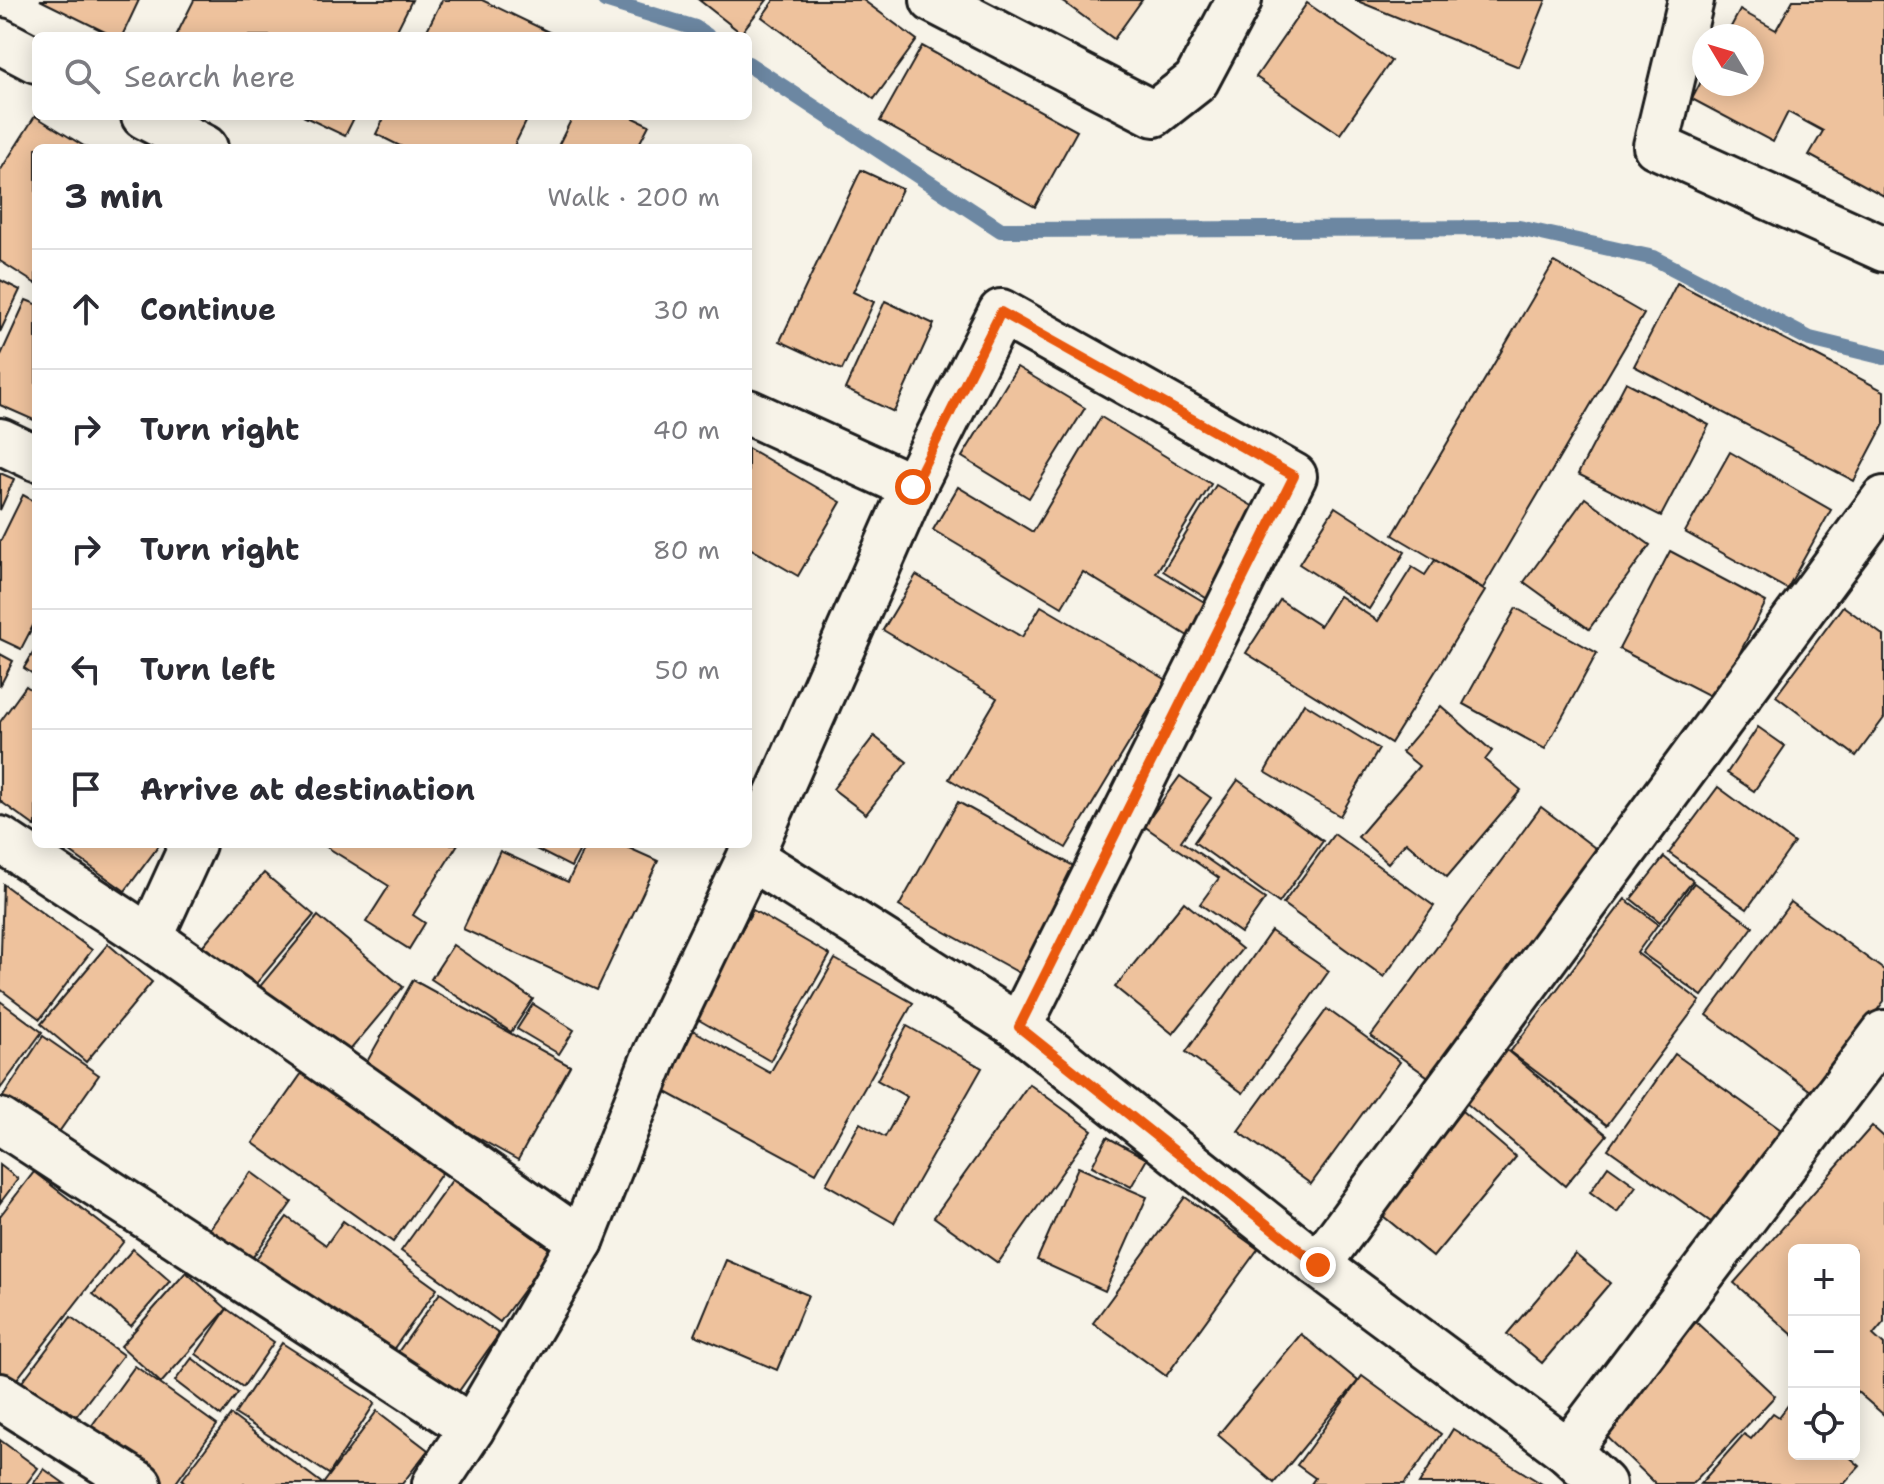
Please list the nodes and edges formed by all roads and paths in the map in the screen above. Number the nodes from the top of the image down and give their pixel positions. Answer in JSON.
{"nodes":[{"id":1,"x":933,"y":0,"type":"edge"},
{"id":2,"x":1239,"y":0,"type":"edge"},
{"id":3,"x":1691,"y":0,"type":"edge"},
{"id":4,"x":0,"y":41,"type":"edge"},
{"id":5,"x":32,"y":58,"type":"edge"},
{"id":6,"x":152,"y":120,"type":"edge"},
{"id":7,"x":197,"y":144,"type":"edge"},
{"id":8,"x":1884,"y":249,"type":"edge"},
{"id":9,"x":752,"y":414,"type":"edge"},
{"id":10,"x":0,"y":441,"type":"edge"},
{"id":11,"x":32,"y":456,"type":"edge"},
{"id":12,"x":913,"y":487,"type":"junction"},
{"id":13,"x":1884,"y":499,"type":"edge"},
{"id":14,"x":0,"y":839,"type":"edge"},
{"id":15,"x":191,"y":848,"type":"edge"},
{"id":16,"x":750,"y":857,"type":"junction"},
{"id":17,"x":150,"y":938,"type":"junction"},
{"id":18,"x":1019,"y":1027,"type":"junction"},
{"id":19,"x":1884,"y":1033,"type":"edge"},
{"id":20,"x":0,"y":1121,"type":"edge"},
{"id":21,"x":581,"y":1241,"type":"junction"},
{"id":22,"x":1318,"y":1265,"type":"junction"},
{"id":23,"x":0,"y":1396,"type":"edge"},
{"id":24,"x":472,"y":1428,"type":"junction"},
{"id":25,"x":1568,"y":1451,"type":"junction"},
{"id":26,"x":139,"y":1484,"type":"edge"},
{"id":27,"x":435,"y":1484,"type":"edge"},
{"id":28,"x":1603,"y":1484,"type":"edge"}],
"edges":[{"from":1,"to":2,"type":"street"},
{"from":3,"to":8,"type":"street"},
{"from":4,"to":5,"type":"street"},
{"from":6,"to":7,"type":"street"},
{"from":9,"to":12,"type":"street"},
{"from":10,"to":11,"type":"street"},
{"from":12,"to":16,"type":"street"},
{"from":12,"to":18,"type":"street"},
{"from":13,"to":22,"type":"street"},
{"from":14,"to":17,"type":"street"},
{"from":15,"to":17,"type":"street"},
{"from":16,"to":18,"type":"street"},
{"from":16,"to":21,"type":"street"},
{"from":17,"to":21,"type":"street"},
{"from":18,"to":22,"type":"street"},
{"from":19,"to":25,"type":"street"},
{"from":20,"to":24,"type":"street"},
{"from":21,"to":24,"type":"street"},
{"from":22,"to":25,"type":"street"},
{"from":23,"to":26,"type":"street"},
{"from":24,"to":27,"type":"street"},
{"from":25,"to":28,"type":"street"}]}
